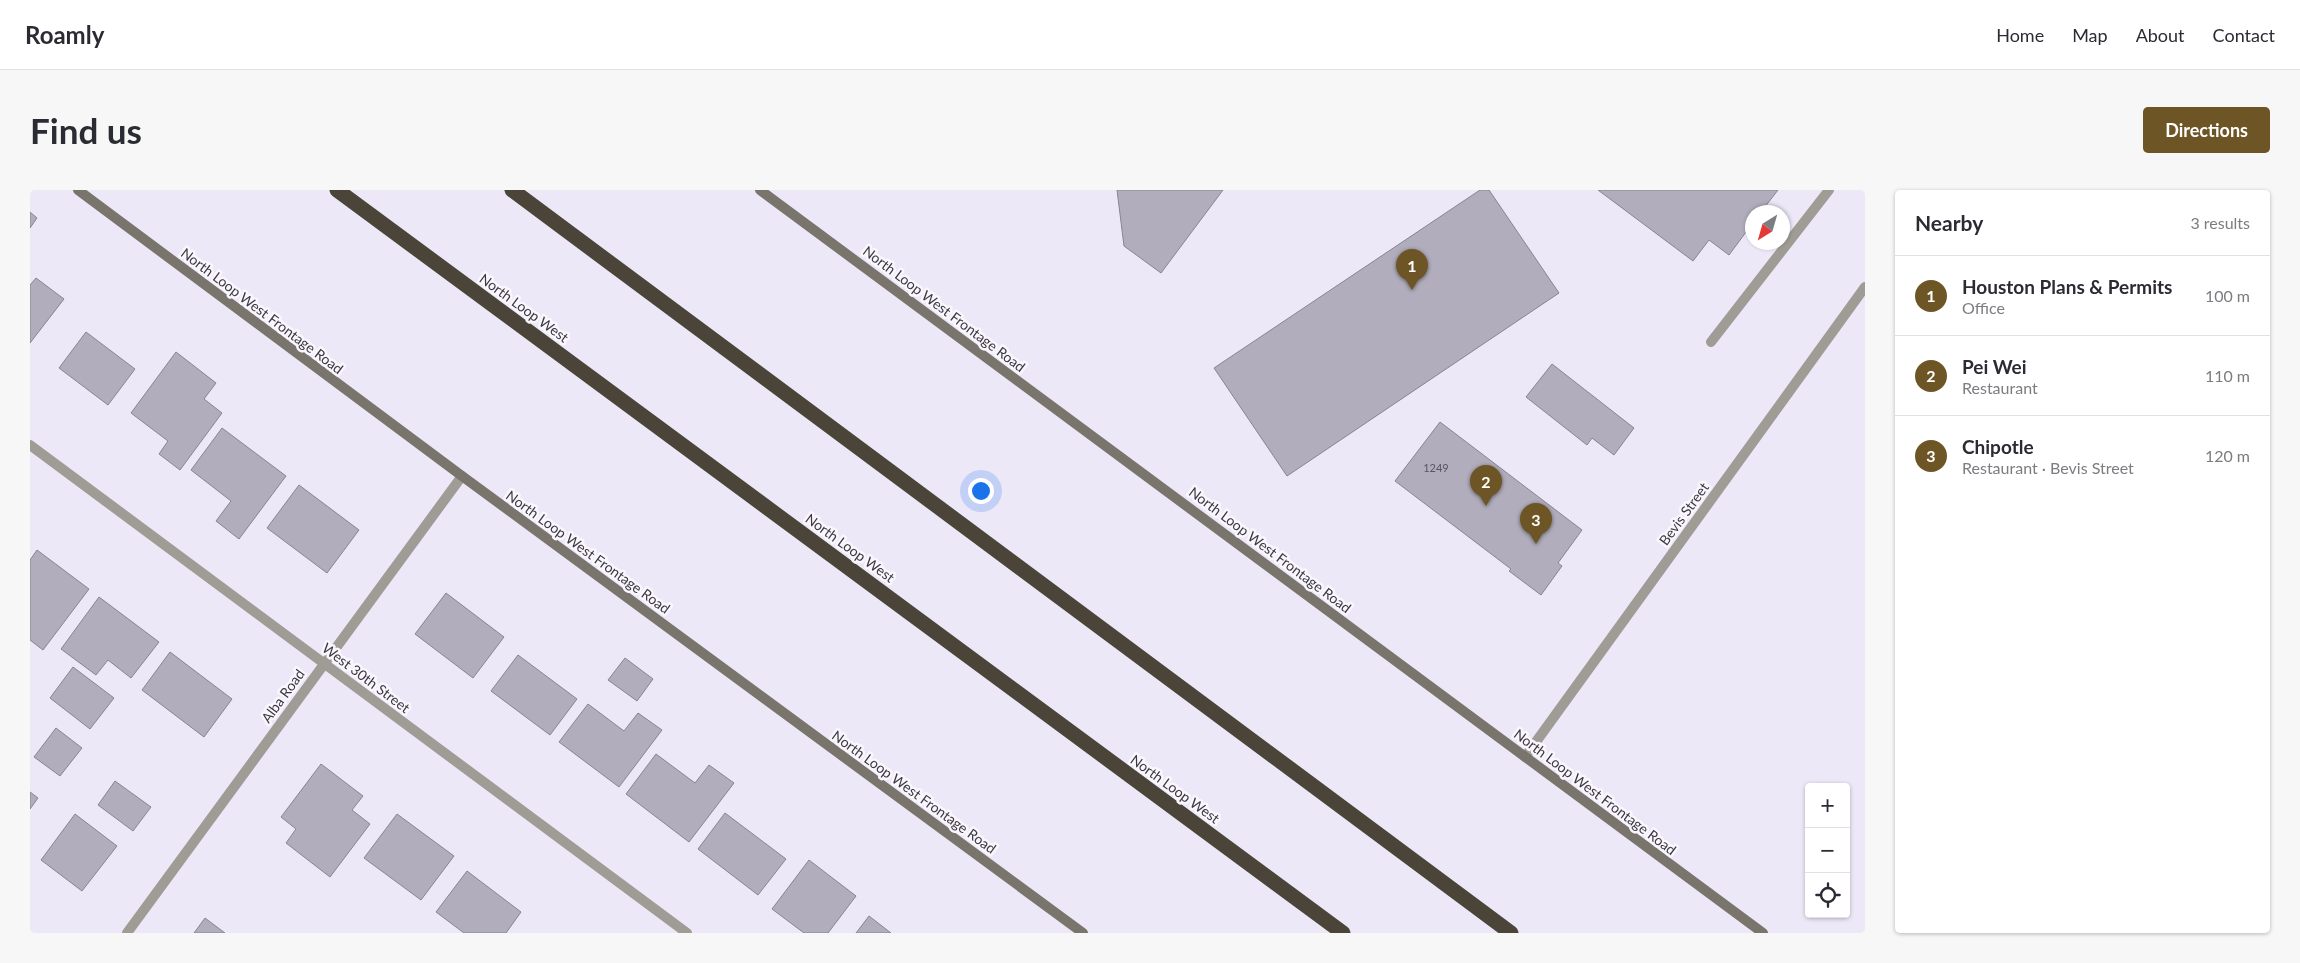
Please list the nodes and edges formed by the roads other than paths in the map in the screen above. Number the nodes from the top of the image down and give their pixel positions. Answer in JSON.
{"nodes":[{"id":1,"x":78,"y":190,"type":"edge"},
{"id":2,"x":337,"y":190,"type":"edge"},
{"id":3,"x":512,"y":190,"type":"edge"},
{"id":4,"x":760,"y":190,"type":"edge"},
{"id":5,"x":1829,"y":190,"type":"edge"},
{"id":6,"x":1865,"y":287,"type":"edge"},
{"id":7,"x":1711,"y":342,"type":"dead end"},
{"id":8,"x":30,"y":445,"type":"edge"},
{"id":9,"x":462,"y":476,"type":"junction"},
{"id":10,"x":324,"y":663,"type":"junction"},
{"id":11,"x":1525,"y":757,"type":"junction"},
{"id":12,"x":127,"y":933,"type":"edge"},
{"id":13,"x":687,"y":933,"type":"edge"},
{"id":14,"x":1083,"y":933,"type":"edge"},
{"id":15,"x":1343,"y":933,"type":"edge"},
{"id":16,"x":1511,"y":933,"type":"edge"},
{"id":17,"x":1763,"y":933,"type":"edge"}],
"edges":[{"from":1,"to":9,"type":"main road","name":"North Loop West Frontage Road"},
{"from":2,"to":15,"type":"highway","name":"North Loop West"},
{"from":3,"to":16,"type":"highway"},
{"from":4,"to":11,"type":"main road","name":"North Loop West Frontage Road"},
{"from":5,"to":7,"type":"street"},
{"from":6,"to":11,"type":"street","name":"Bevis Street"},
{"from":8,"to":10,"type":"street","name":"West 30th Street"},
{"from":9,"to":10,"type":"street","name":"Alba Road"},
{"from":9,"to":14,"type":"main road","name":"North Loop West Frontage Road"},
{"from":10,"to":12,"type":"street","name":"Alba Road"},
{"from":10,"to":13,"type":"street","name":"West 30th Street"},
{"from":11,"to":17,"type":"main road","name":"North Loop West Frontage Road"}]}
